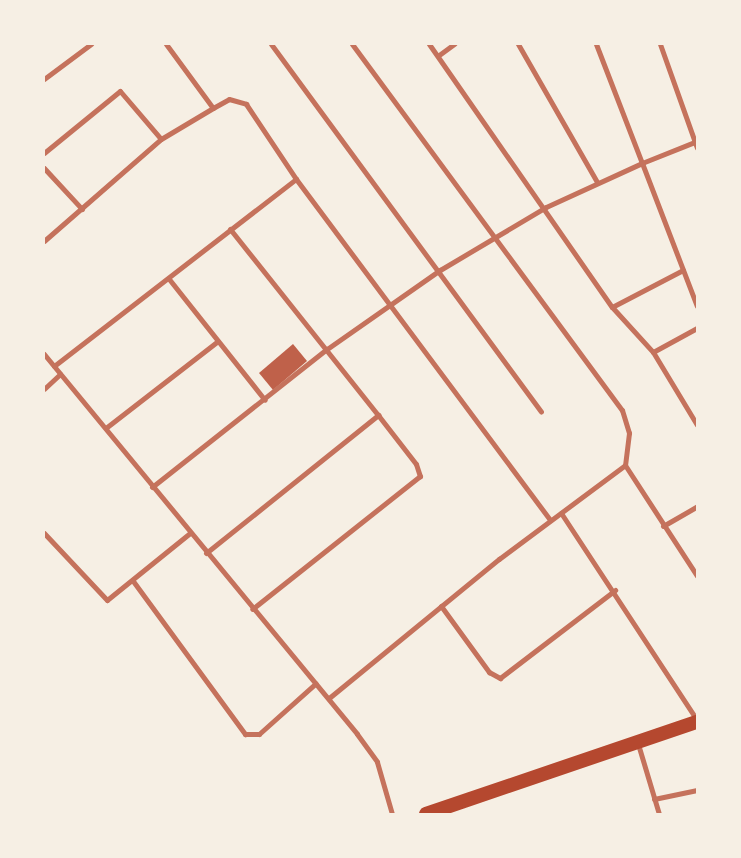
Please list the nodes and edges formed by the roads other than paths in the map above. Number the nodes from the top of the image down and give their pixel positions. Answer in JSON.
{"nodes":[{"id":1,"x":91,"y":44,"type":"edge"},
{"id":2,"x":166,"y":44,"type":"edge"},
{"id":3,"x":271,"y":44,"type":"edge"},
{"id":4,"x":352,"y":44,"type":"edge"},
{"id":5,"x":429,"y":44,"type":"edge"},
{"id":6,"x":454,"y":44,"type":"edge"},
{"id":7,"x":518,"y":44,"type":"edge"},
{"id":8,"x":596,"y":44,"type":"edge"},
{"id":9,"x":660,"y":44,"type":"edge"},
{"id":10,"x":439,"y":55,"type":"junction"},
{"id":11,"x":44,"y":79,"type":"edge"},
{"id":12,"x":213,"y":108,"type":"junction"},
{"id":13,"x":161,"y":139,"type":"junction"},
{"id":14,"x":696,"y":141,"type":"edge"},
{"id":15,"x":697,"y":148,"type":"edge"},
{"id":16,"x":44,"y":153,"type":"edge"},
{"id":17,"x":642,"y":163,"type":"junction"},
{"id":18,"x":44,"y":168,"type":"edge"},
{"id":19,"x":296,"y":179,"type":"junction"},
{"id":20,"x":596,"y":182,"type":"junction"},
{"id":21,"x":546,"y":206,"type":"junction"},
{"id":22,"x":82,"y":209,"type":"junction"},
{"id":23,"x":230,"y":229,"type":"junction"},
{"id":24,"x":492,"y":238,"type":"junction"},
{"id":25,"x":44,"y":241,"type":"edge"},
{"id":26,"x":440,"y":270,"type":"junction"},
{"id":27,"x":683,"y":270,"type":"junction"},
{"id":28,"x":168,"y":279,"type":"junction"},
{"id":29,"x":388,"y":305,"type":"junction"},
{"id":30,"x":697,"y":306,"type":"edge"},
{"id":31,"x":612,"y":307,"type":"junction"},
{"id":32,"x":697,"y":328,"type":"edge"},
{"id":33,"x":218,"y":341,"type":"junction"},
{"id":34,"x":328,"y":349,"type":"junction"},
{"id":35,"x":653,"y":352,"type":"junction"},
{"id":36,"x":44,"y":354,"type":"edge"},
{"id":37,"x":54,"y":366,"type":"junction"},
{"id":38,"x":60,"y":374,"type":"junction"},
{"id":39,"x":44,"y":389,"type":"edge"},
{"id":40,"x":265,"y":400,"type":"junction"},
{"id":41,"x":541,"y":412,"type":"dead end"},
{"id":42,"x":378,"y":415,"type":"junction"},
{"id":43,"x":697,"y":425,"type":"edge"},
{"id":44,"x":107,"y":427,"type":"junction"},
{"id":45,"x":625,"y":465,"type":"junction"},
{"id":46,"x":152,"y":487,"type":"junction"},
{"id":47,"x":697,"y":506,"type":"edge"},
{"id":48,"x":561,"y":513,"type":"junction"},
{"id":49,"x":550,"y":520,"type":"junction"},
{"id":50,"x":662,"y":526,"type":"junction"},
{"id":51,"x":44,"y":533,"type":"edge"},
{"id":52,"x":190,"y":533,"type":"junction"},
{"id":53,"x":206,"y":553,"type":"junction"},
{"id":54,"x":697,"y":576,"type":"edge"},
{"id":55,"x":133,"y":581,"type":"junction"},
{"id":56,"x":615,"y":590,"type":"junction"},
{"id":57,"x":441,"y":606,"type":"junction"},
{"id":58,"x":252,"y":609,"type":"junction"},
{"id":59,"x":316,"y":684,"type":"junction"},
{"id":60,"x":329,"y":698,"type":"junction"},
{"id":61,"x":697,"y":721,"type":"edge"},
{"id":62,"x":637,"y":742,"type":"junction"},
{"id":63,"x":697,"y":790,"type":"edge"},
{"id":64,"x":654,"y":799,"type":"junction"},
{"id":65,"x":460,"y":808,"type":"edge"},
{"id":66,"x":392,"y":814,"type":"edge"},
{"id":67,"x":426,"y":814,"type":"edge"},
{"id":68,"x":659,"y":814,"type":"edge"}],
"edges":[{"from":1,"to":11,"type":"street"},
{"from":2,"to":12,"type":"street"},
{"from":3,"to":26,"type":"street"},
{"from":4,"to":24,"type":"street"},
{"from":5,"to":10,"type":"street"},
{"from":6,"to":10,"type":"street"},
{"from":7,"to":20,"type":"street"},
{"from":8,"to":17,"type":"street"},
{"from":9,"to":14,"type":"street"},
{"from":10,"to":21,"type":"street"},
{"from":12,"to":13,"type":"street"},
{"from":12,"to":19,"type":"street"},
{"from":13,"to":16,"type":"street"},
{"from":13,"to":22,"type":"street"},
{"from":14,"to":15,"type":"street"},
{"from":14,"to":17,"type":"street"},
{"from":17,"to":20,"type":"street"},
{"from":17,"to":27,"type":"street"},
{"from":18,"to":22,"type":"street"},
{"from":19,"to":23,"type":"street"},
{"from":19,"to":29,"type":"street"},
{"from":20,"to":21,"type":"street"},
{"from":21,"to":24,"type":"street"},
{"from":21,"to":31,"type":"street"},
{"from":22,"to":25,"type":"street"},
{"from":23,"to":28,"type":"street"},
{"from":23,"to":34,"type":"street"},
{"from":24,"to":26,"type":"street"},
{"from":24,"to":45,"type":"street"},
{"from":26,"to":29,"type":"street"},
{"from":26,"to":41,"type":"street"},
{"from":27,"to":30,"type":"street"},
{"from":27,"to":31,"type":"street"},
{"from":28,"to":33,"type":"street"},
{"from":28,"to":37,"type":"street"},
{"from":29,"to":34,"type":"street"},
{"from":29,"to":49,"type":"street"},
{"from":31,"to":35,"type":"street"},
{"from":32,"to":35,"type":"street"},
{"from":33,"to":40,"type":"street"},
{"from":33,"to":44,"type":"street"},
{"from":34,"to":40,"type":"street"},
{"from":34,"to":42,"type":"street"},
{"from":35,"to":43,"type":"street"},
{"from":36,"to":37,"type":"street"},
{"from":37,"to":38,"type":"street"},
{"from":38,"to":39,"type":"street"},
{"from":38,"to":44,"type":"street"},
{"from":40,"to":46,"type":"street"},
{"from":42,"to":53,"type":"street"},
{"from":42,"to":58,"type":"street"},
{"from":44,"to":46,"type":"street"},
{"from":45,"to":48,"type":"street"},
{"from":45,"to":50,"type":"street"},
{"from":46,"to":52,"type":"street"},
{"from":47,"to":50,"type":"street"},
{"from":48,"to":49,"type":"street"},
{"from":48,"to":56,"type":"street"},
{"from":49,"to":57,"type":"street"},
{"from":50,"to":54,"type":"street"},
{"from":51,"to":55,"type":"street"},
{"from":52,"to":53,"type":"street"},
{"from":52,"to":55,"type":"street"},
{"from":53,"to":58,"type":"street"},
{"from":55,"to":59,"type":"street"},
{"from":56,"to":57,"type":"street"},
{"from":56,"to":61,"type":"street"},
{"from":57,"to":60,"type":"street"},
{"from":58,"to":59,"type":"street"},
{"from":59,"to":60,"type":"street"},
{"from":60,"to":66,"type":"street"},
{"from":61,"to":62,"type":"highway"},
{"from":62,"to":64,"type":"street"},
{"from":62,"to":65,"type":"highway"},
{"from":63,"to":64,"type":"street"},
{"from":64,"to":68,"type":"street"},
{"from":65,"to":67,"type":"highway"}]}
